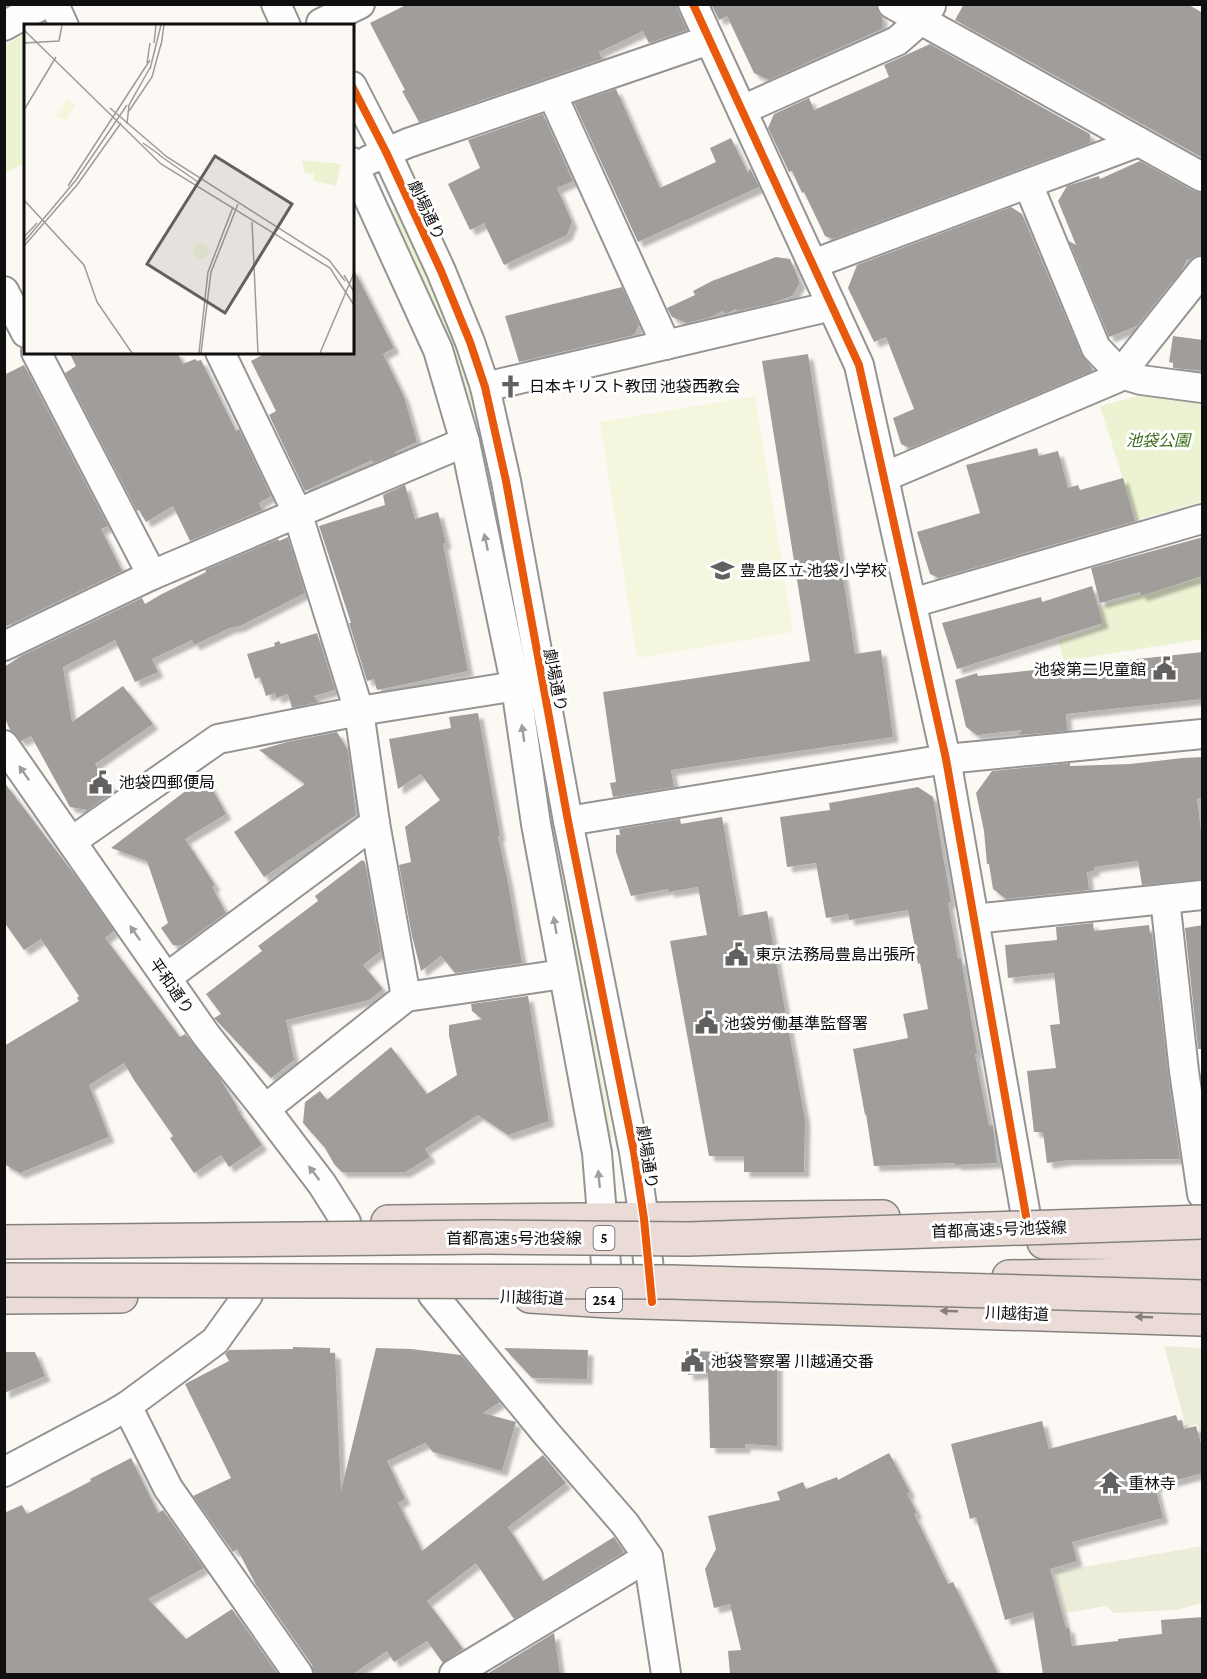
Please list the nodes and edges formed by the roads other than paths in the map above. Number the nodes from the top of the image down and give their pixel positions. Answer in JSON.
{"nodes":[{"id":1,"x":44,"y":4,"type":"edge"},
{"id":2,"x":54,"y":4,"type":"edge"},
{"id":3,"x":276,"y":4,"type":"edge"},
{"id":4,"x":360,"y":4,"type":"edge"},
{"id":5,"x":693,"y":4,"type":"edge"},
{"id":6,"x":892,"y":4,"type":"edge"},
{"id":7,"x":927,"y":12,"type":"edge"},
{"id":8,"x":318,"y":18,"type":"edge"},
{"id":9,"x":63,"y":24,"type":"edge"},
{"id":10,"x":285,"y":24,"type":"edge"},
{"id":11,"x":4,"y":26,"type":"edge"},
{"id":12,"x":709,"y":40,"type":"junction"},
{"id":13,"x":354,"y":90,"type":"edge"},
{"id":14,"x":552,"y":94,"type":"junction"},
{"id":15,"x":742,"y":110,"type":"junction"},
{"id":16,"x":1139,"y":142,"type":"junction"},
{"id":17,"x":386,"y":152,"type":"junction"},
{"id":18,"x":354,"y":166,"type":"edge"},
{"id":19,"x":354,"y":168,"type":"edge"},
{"id":20,"x":1203,"y":177,"type":"edge"},
{"id":21,"x":1028,"y":184,"type":"junction"},
{"id":22,"x":813,"y":264,"type":"junction"},
{"id":23,"x":1203,"y":270,"type":"edge"},
{"id":24,"x":4,"y":291,"type":"edge"},
{"id":25,"x":832,"y":306,"type":"junction"},
{"id":26,"x":24,"y":329,"type":"edge"},
{"id":27,"x":24,"y":334,"type":"edge"},
{"id":28,"x":4,"y":345,"type":"edge"},
{"id":29,"x":666,"y":345,"type":"junction"},
{"id":30,"x":37,"y":354,"type":"edge"},
{"id":31,"x":221,"y":354,"type":"edge"},
{"id":32,"x":1120,"y":374,"type":"junction"},
{"id":33,"x":486,"y":387,"type":"junction"},
{"id":34,"x":1203,"y":388,"type":"edge"},
{"id":35,"x":465,"y":442,"type":"junction"},
{"id":36,"x":884,"y":477,"type":"junction"},
{"id":37,"x":297,"y":512,"type":"junction"},
{"id":38,"x":1203,"y":519,"type":"edge"},
{"id":39,"x":152,"y":575,"type":"junction"},
{"id":40,"x":912,"y":603,"type":"junction"},
{"id":41,"x":4,"y":646,"type":"edge"},
{"id":42,"x":530,"y":684,"type":"junction"},
{"id":43,"x":359,"y":711,"type":"junction"},
{"id":44,"x":1203,"y":734,"type":"edge"},
{"id":45,"x":4,"y":745,"type":"edge"},
{"id":46,"x":946,"y":759,"type":"junction"},
{"id":47,"x":568,"y":821,"type":"junction"},
{"id":48,"x":375,"y":823,"type":"junction"},
{"id":49,"x":72,"y":841,"type":"junction"},
{"id":50,"x":1203,"y":895,"type":"edge"},
{"id":51,"x":1165,"y":899,"type":"junction"},
{"id":52,"x":974,"y":919,"type":"junction"},
{"id":53,"x":563,"y":974,"type":"junction"},
{"id":54,"x":166,"y":978,"type":"junction"},
{"id":55,"x":406,"y":997,"type":"junction"},
{"id":56,"x":1193,"y":1070,"type":"edge"},
{"id":57,"x":265,"y":1109,"type":"junction"},
{"id":58,"x":1203,"y":1194,"type":"edge"},
{"id":59,"x":1203,"y":1209,"type":"edge"},
{"id":60,"x":1026,"y":1216,"type":"junction"},
{"id":61,"x":602,"y":1219,"type":"junction"},
{"id":62,"x":644,"y":1219,"type":"junction"},
{"id":63,"x":346,"y":1222,"type":"junction"},
{"id":64,"x":1203,"y":1222,"type":"edge"},
{"id":65,"x":4,"y":1230,"type":"edge"},
{"id":66,"x":688,"y":1239,"type":"junction"},
{"id":67,"x":4,"y":1242,"type":"edge"},
{"id":68,"x":1203,"y":1243,"type":"edge"},
{"id":69,"x":1203,"y":1274,"type":"edge"},
{"id":70,"x":4,"y":1280,"type":"edge"},
{"id":71,"x":661,"y":1292,"type":"junction"},
{"id":72,"x":248,"y":1295,"type":"junction"},
{"id":73,"x":434,"y":1296,"type":"junction"},
{"id":74,"x":1203,"y":1297,"type":"edge"},
{"id":75,"x":4,"y":1298,"type":"edge"},
{"id":76,"x":609,"y":1301,"type":"junction"},
{"id":77,"x":1203,"y":1319,"type":"edge"},
{"id":78,"x":127,"y":1406,"type":"junction"},
{"id":79,"x":4,"y":1472,"type":"edge"},
{"id":80,"x":648,"y":1557,"type":"junction"},
{"id":81,"x":298,"y":1674,"type":"edge"},
{"id":82,"x":454,"y":1674,"type":"edge"},
{"id":83,"x":666,"y":1674,"type":"edge"}],
"edges":[{"from":1,"to":11,"type":"street"},
{"from":2,"to":9,"type":"street"},
{"from":3,"to":10,"type":"street"},
{"from":4,"to":8,"type":"street"},
{"from":5,"to":12,"type":"street"},
{"from":6,"to":7,"type":"street"},
{"from":7,"to":15,"type":"street"},
{"from":7,"to":16,"type":"street"},
{"from":12,"to":14,"type":"street"},
{"from":12,"to":15,"type":"street"},
{"from":13,"to":17,"type":"street","name":"劇場通り"},
{"from":14,"to":17,"type":"street"},
{"from":14,"to":29,"type":"street"},
{"from":15,"to":22,"type":"street"},
{"from":16,"to":20,"type":"street"},
{"from":16,"to":21,"type":"street"},
{"from":17,"to":18,"type":"street"},
{"from":17,"to":33,"type":"street","name":"劇場通り"},
{"from":19,"to":35,"type":"street","name":"劇場通り"},
{"from":21,"to":22,"type":"street"},
{"from":21,"to":32,"type":"street"},
{"from":22,"to":25,"type":"street"},
{"from":23,"to":32,"type":"street"},
{"from":24,"to":26,"type":"street"},
{"from":25,"to":29,"type":"street"},
{"from":25,"to":36,"type":"street"},
{"from":27,"to":28,"type":"street"},
{"from":29,"to":33,"type":"street"},
{"from":30,"to":39,"type":"street"},
{"from":31,"to":37,"type":"street"},
{"from":32,"to":34,"type":"street"},
{"from":32,"to":36,"type":"street"},
{"from":33,"to":42,"type":"street","name":"劇場通り"},
{"from":35,"to":37,"type":"street"},
{"from":42,"to":35,"type":"street","name":"劇場通り","one_way":true},
{"from":36,"to":40,"type":"street"},
{"from":37,"to":39,"type":"street"},
{"from":37,"to":43,"type":"street"},
{"from":38,"to":40,"type":"street"},
{"from":39,"to":41,"type":"street"},
{"from":40,"to":46,"type":"street"},
{"from":42,"to":43,"type":"street"},
{"from":42,"to":47,"type":"street","name":"劇場通り"},
{"from":53,"to":42,"type":"street","name":"劇場通り","one_way":true},
{"from":43,"to":48,"type":"street"},
{"from":43,"to":49,"type":"street"},
{"from":44,"to":46,"type":"street"},
{"from":49,"to":45,"type":"street","name":"平和通り","one_way":true},
{"from":46,"to":47,"type":"street"},
{"from":46,"to":52,"type":"street"},
{"from":47,"to":62,"type":"street","name":"劇場通り"},
{"from":48,"to":54,"type":"street"},
{"from":48,"to":55,"type":"street"},
{"from":54,"to":49,"type":"street","name":"平和通り","one_way":true},
{"from":50,"to":51,"type":"street"},
{"from":51,"to":52,"type":"street"},
{"from":51,"to":56,"type":"street"},
{"from":52,"to":60,"type":"street"},
{"from":53,"to":55,"type":"street"},
{"from":61,"to":53,"type":"street","name":"劇場通り","one_way":true},
{"from":54,"to":57,"type":"street","name":"平和通り"},
{"from":55,"to":57,"type":"street"},
{"from":56,"to":58,"type":"street"},
{"from":63,"to":57,"type":"street","name":"平和通り","one_way":true},
{"from":59,"to":60,"type":"highway"},
{"from":60,"to":62,"type":"highway"},
{"from":61,"to":62,"type":"highway"},
{"from":61,"to":63,"type":"highway"},
{"from":61,"to":76,"type":"street","name":"劇場通り"},
{"from":62,"to":71,"type":"street","name":"劇場通り"},
{"from":63,"to":65,"type":"highway"},
{"from":64,"to":66,"type":"highway","name":"首都高速5号池袋線","number":"5","bridge":true},
{"from":66,"to":67,"type":"highway","name":"首都高速5号池袋線","number":"5","bridge":true},
{"from":66,"to":68,"type":"highway","bridge":true},
{"from":69,"to":71,"type":"highway","bridge":true},
{"from":70,"to":71,"type":"highway","bridge":true},
{"from":71,"to":74,"type":"highway","bridge":true},
{"from":71,"to":76,"type":"highway","name":"川越街道","number":"254"},
{"from":77,"to":71,"type":"highway","name":"川越街道","number":"254","one_way":true},
{"from":72,"to":73,"type":"highway","name":"川越街道","number":"254"},
{"from":72,"to":75,"type":"highway","name":"川越街道","number":"254"},
{"from":72,"to":78,"type":"street"},
{"from":73,"to":76,"type":"highway","name":"川越街道","number":"254"},
{"from":73,"to":80,"type":"street"},
{"from":78,"to":79,"type":"street"},
{"from":78,"to":81,"type":"street"},
{"from":80,"to":82,"type":"street"},
{"from":80,"to":83,"type":"street"}]}
